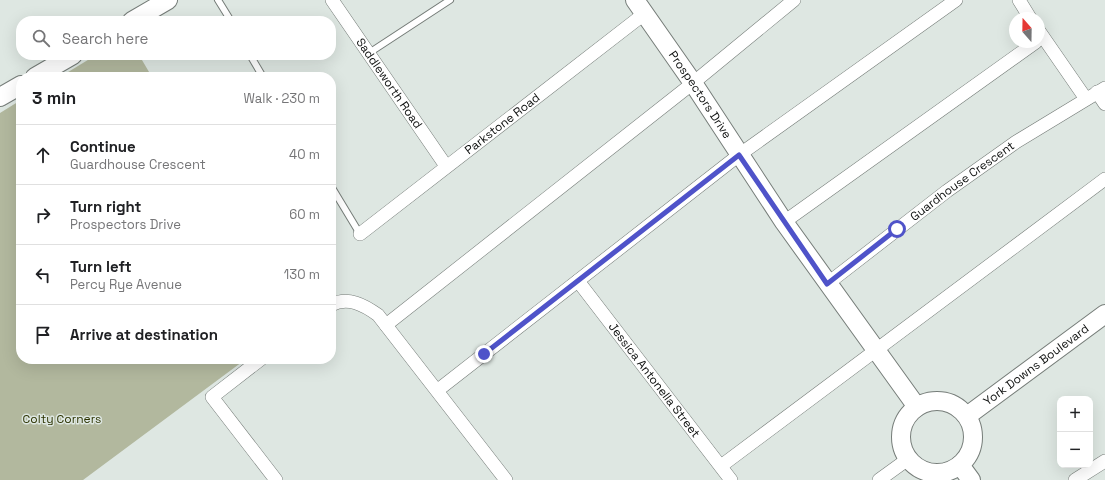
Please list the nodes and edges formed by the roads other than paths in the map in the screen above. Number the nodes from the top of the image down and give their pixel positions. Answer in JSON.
{"nodes":[{"id":1,"x":168,"y":0,"type":"edge"},
{"id":2,"x":218,"y":0,"type":"edge"},
{"id":3,"x":332,"y":0,"type":"edge"},
{"id":4,"x":450,"y":0,"type":"edge"},
{"id":5,"x":793,"y":0,"type":"edge"},
{"id":6,"x":956,"y":0,"type":"edge"},
{"id":7,"x":1018,"y":0,"type":"edge"},
{"id":8,"x":938,"y":4,"type":"edge"},
{"id":9,"x":639,"y":7,"type":"edge"},
{"id":10,"x":1026,"y":12,"type":"edge"},
{"id":11,"x":141,"y":16,"type":"edge"},
{"id":12,"x":228,"y":16,"type":"edge"},
{"id":13,"x":1045,"y":43,"type":"edge"},
{"id":14,"x":1024,"y":48,"type":"edge"},
{"id":15,"x":369,"y":53,"type":"junction"},
{"id":16,"x":64,"y":60,"type":"edge"},
{"id":17,"x":253,"y":60,"type":"edge"},
{"id":18,"x":44,"y":72,"type":"edge"},
{"id":19,"x":260,"y":72,"type":"edge"},
{"id":20,"x":693,"y":83,"type":"junction"},
{"id":21,"x":16,"y":88,"type":"edge"},
{"id":22,"x":1096,"y":93,"type":"edge"},
{"id":23,"x":0,"y":97,"type":"edge"},
{"id":24,"x":1105,"y":104,"type":"edge"},
{"id":25,"x":739,"y":155,"type":"junction"},
{"id":26,"x":446,"y":166,"type":"junction"},
{"id":27,"x":1105,"y":179,"type":"edge"},
{"id":28,"x":336,"y":194,"type":"edge"},
{"id":29,"x":784,"y":222,"type":"junction"},
{"id":30,"x":360,"y":234,"type":"joint"},
{"id":31,"x":578,"y":281,"type":"junction"},
{"id":32,"x":827,"y":284,"type":"junction"},
{"id":33,"x":336,"y":304,"type":"edge"},
{"id":34,"x":1105,"y":314,"type":"edge"},
{"id":35,"x":386,"y":325,"type":"junction"},
{"id":36,"x":876,"y":351,"type":"junction"},
{"id":37,"x":255,"y":364,"type":"edge"},
{"id":38,"x":438,"y":390,"type":"junction"},
{"id":39,"x":917,"y":407,"type":"junction"},
{"id":40,"x":967,"y":416,"type":"junction"},
{"id":41,"x":908,"y":459,"type":"junction"},
{"id":42,"x":1105,"y":461,"type":"edge"},
{"id":43,"x":960,"y":465,"type":"junction"},
{"id":44,"x":726,"y":476,"type":"edge"},
{"id":45,"x":276,"y":480,"type":"edge"},
{"id":46,"x":506,"y":480,"type":"edge"},
{"id":47,"x":879,"y":480,"type":"edge"},
{"id":48,"x":971,"y":480,"type":"edge"},
{"id":49,"x":1075,"y":480,"type":"edge"}],
"edges":[{"from":1,"to":11,"type":"street"},
{"from":2,"to":12,"type":"lane"},
{"from":3,"to":15,"type":"street","name":"Saddleworth Road"},
{"from":4,"to":15,"type":"lane"},
{"from":5,"to":20,"type":"street"},
{"from":6,"to":8,"type":"street"},
{"from":7,"to":10,"type":"street"},
{"from":8,"to":25,"type":"street"},
{"from":9,"to":20,"type":"street","name":"Prospectors Drive"},
{"from":9,"to":26,"type":"street","name":"Parkstone Road"},
{"from":13,"to":22,"type":"street"},
{"from":14,"to":29,"type":"street"},
{"from":15,"to":26,"type":"street","name":"Saddleworth Road"},
{"from":16,"to":18,"type":"street"},
{"from":17,"to":19,"type":"lane"},
{"from":20,"to":25,"type":"street","name":"Prospectors Drive"},
{"from":20,"to":35,"type":"street"},
{"from":21,"to":23,"type":"street"},
{"from":22,"to":24,"type":"street"},
{"from":22,"to":32,"type":"street","name":"Guardhouse Crescent"},
{"from":25,"to":29,"type":"street","name":"Prospectors Drive"},
{"from":25,"to":31,"type":"street"},
{"from":26,"to":30,"type":"street","name":"Parkstone Road"},
{"from":27,"to":36,"type":"street"},
{"from":28,"to":30,"type":"lane"},
{"from":29,"to":32,"type":"street","name":"Prospectors Drive"},
{"from":31,"to":38,"type":"street"},
{"from":31,"to":44,"type":"street","name":"Jessica Antonella Street"},
{"from":32,"to":36,"type":"street","name":"Prospectors Drive"},
{"from":33,"to":35,"type":"street"},
{"from":34,"to":40,"type":"street","name":"York Downs Boulevard"},
{"from":35,"to":38,"type":"street"},
{"from":36,"to":39,"type":"street","name":"Prospectors Drive"},
{"from":36,"to":44,"type":"street"},
{"from":37,"to":45,"type":"street"},
{"from":38,"to":46,"type":"street"},
{"from":39,"to":40,"type":"street"},
{"from":39,"to":41,"type":"street"},
{"from":40,"to":43,"type":"street"},
{"from":41,"to":43,"type":"street"},
{"from":41,"to":47,"type":"street"},
{"from":42,"to":49,"type":"street"},
{"from":43,"to":48,"type":"street"}]}
